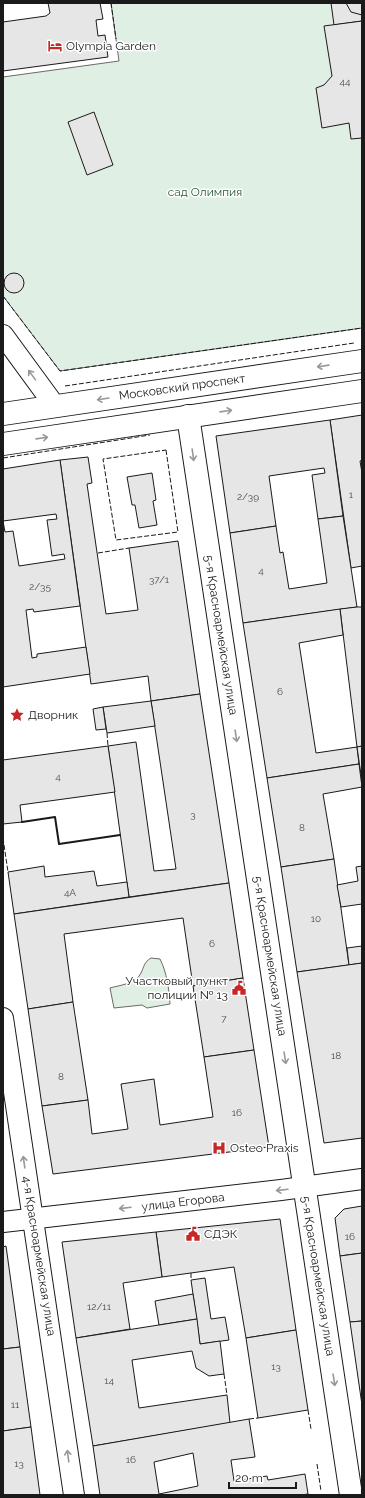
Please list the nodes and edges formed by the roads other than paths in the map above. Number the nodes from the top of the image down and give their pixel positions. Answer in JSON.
{"nodes":[{"id":1,"x":3,"y":335,"type":"edge"},
{"id":2,"x":362,"y":361,"type":"edge"},
{"id":3,"x":362,"y":391,"type":"edge"},
{"id":4,"x":56,"y":406,"type":"junction"},
{"id":5,"x":3,"y":414,"type":"edge"},
{"id":6,"x":188,"y":416,"type":"junction"},
{"id":7,"x":3,"y":443,"type":"edge"},
{"id":8,"x":3,"y":1018,"type":"edge"},
{"id":9,"x":362,"y":1179,"type":"edge"},
{"id":10,"x":305,"y":1187,"type":"junction"},
{"id":11,"x":33,"y":1219,"type":"junction"},
{"id":12,"x":3,"y":1222,"type":"edge"},
{"id":13,"x":74,"y":1495,"type":"edge"},
{"id":14,"x":351,"y":1495,"type":"edge"}],
"edges":[{"from":4,"to":1,"type":"street","one_way":true},
{"from":2,"to":4,"type":"street","name":"Московский проспект","one_way":true},
{"from":6,"to":3,"type":"street","one_way":true},
{"from":4,"to":5,"type":"street","name":"Московский проспект"},
{"from":7,"to":6,"type":"street","one_way":true},
{"from":6,"to":10,"type":"street","name":"5-я Красноармейская улица","one_way":true},
{"from":11,"to":8,"type":"street","name":"4-я Красноармейская улица","one_way":true},
{"from":9,"to":10,"type":"street","name":"улица Егорова"},
{"from":10,"to":11,"type":"street","name":"улица Егорова","one_way":true},
{"from":10,"to":14,"type":"street","name":"5-я Красноармейская улица","one_way":true},
{"from":11,"to":12,"type":"street","name":"улица Егорова"},
{"from":13,"to":11,"type":"street","name":"4-я Красноармейская улица","one_way":true}]}
